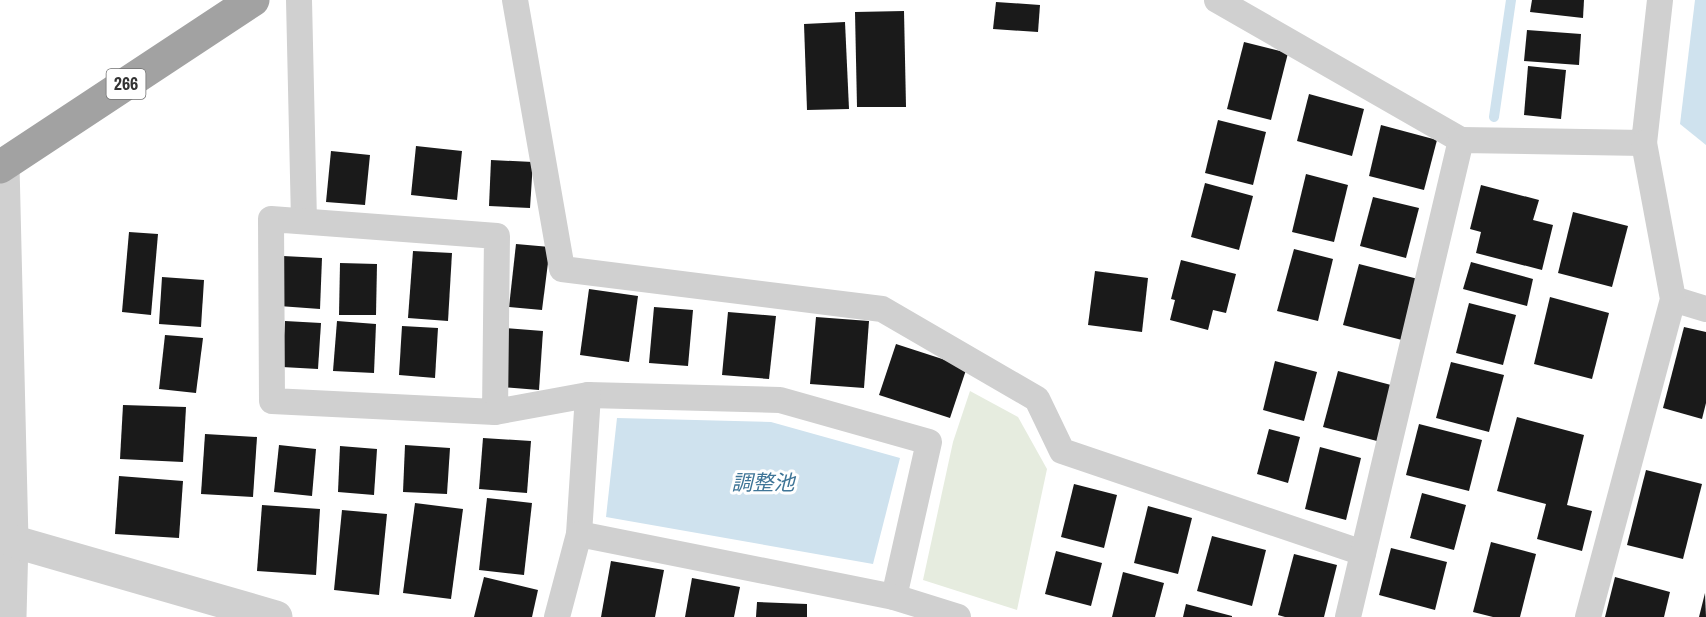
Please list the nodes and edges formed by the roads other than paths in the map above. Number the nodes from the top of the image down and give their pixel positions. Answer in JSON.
{"nodes":[{"id":1,"x":253,"y":0,"type":"edge"},
{"id":2,"x":299,"y":0,"type":"edge"},
{"id":3,"x":514,"y":0,"type":"edge"},
{"id":4,"x":1216,"y":0,"type":"edge"},
{"id":5,"x":1660,"y":0,"type":"edge"},
{"id":6,"x":1461,"y":140,"type":"junction"},
{"id":7,"x":1644,"y":143,"type":"junction"},
{"id":8,"x":2,"y":166,"type":"edge"},
{"id":9,"x":304,"y":221,"type":"junction"},
{"id":10,"x":1673,"y":299,"type":"junction"},
{"id":11,"x":1706,"y":309,"type":"edge"},
{"id":12,"x":588,"y":395,"type":"junction"},
{"id":13,"x":495,"y":412,"type":"junction"},
{"id":14,"x":579,"y":534,"type":"junction"},
{"id":15,"x":12,"y":541,"type":"junction"},
{"id":16,"x":1363,"y":553,"type":"junction"},
{"id":17,"x":894,"y":597,"type":"junction"},
{"id":18,"x":10,"y":617,"type":"edge"},
{"id":19,"x":276,"y":617,"type":"edge"},
{"id":20,"x":557,"y":617,"type":"edge"},
{"id":21,"x":958,"y":617,"type":"edge"},
{"id":22,"x":1348,"y":617,"type":"edge"},
{"id":23,"x":1588,"y":617,"type":"edge"}],
"edges":[{"from":1,"to":8,"type":"highway","number":"266"},
{"from":2,"to":9,"type":"street"},
{"from":3,"to":16,"type":"street"},
{"from":4,"to":6,"type":"street"},
{"from":5,"to":7,"type":"street"},
{"from":6,"to":7,"type":"street"},
{"from":6,"to":16,"type":"street"},
{"from":7,"to":10,"type":"street"},
{"from":8,"to":15,"type":"street"},
{"from":9,"to":13,"type":"street"},
{"from":9,"to":13,"type":"street"},
{"from":10,"to":11,"type":"street"},
{"from":10,"to":23,"type":"street"},
{"from":12,"to":13,"type":"street"},
{"from":12,"to":14,"type":"street"},
{"from":12,"to":17,"type":"street"},
{"from":14,"to":17,"type":"street"},
{"from":14,"to":20,"type":"street"},
{"from":15,"to":18,"type":"street"},
{"from":15,"to":19,"type":"street"},
{"from":16,"to":22,"type":"street"},
{"from":17,"to":21,"type":"street"}]}
